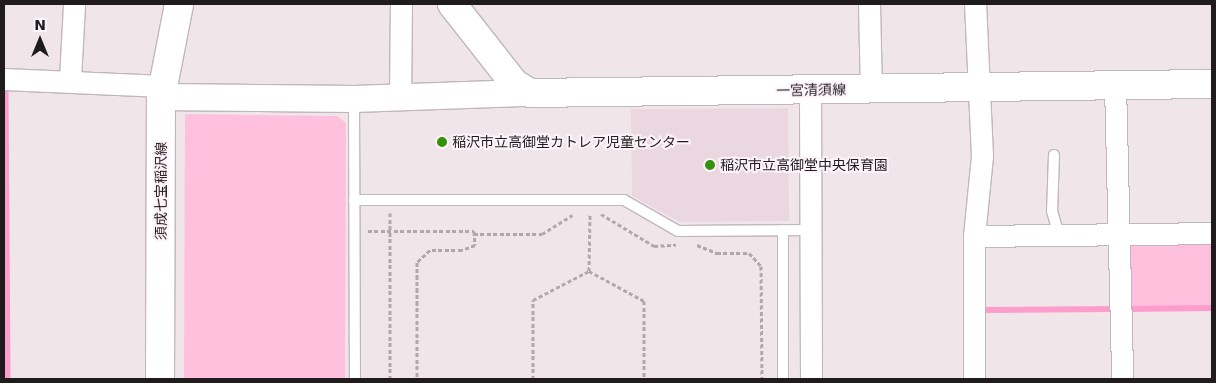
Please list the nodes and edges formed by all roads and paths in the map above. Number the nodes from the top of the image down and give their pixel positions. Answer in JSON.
{"nodes":[{"id":1,"x":74,"y":4,"type":"edge"},
{"id":2,"x":179,"y":4,"type":"edge"},
{"id":3,"x":401,"y":4,"type":"edge"},
{"id":4,"x":452,"y":4,"type":"edge"},
{"id":5,"x":869,"y":4,"type":"edge"},
{"id":6,"x":975,"y":4,"type":"edge"},
{"id":7,"x":4,"y":79,"type":"edge"},
{"id":8,"x":70,"y":79,"type":"junction"},
{"id":9,"x":1115,"y":84,"type":"junction"},
{"id":10,"x":1212,"y":84,"type":"edge"},
{"id":11,"x":979,"y":85,"type":"junction"},
{"id":12,"x":871,"y":89,"type":"junction"},
{"id":13,"x":162,"y":91,"type":"junction"},
{"id":14,"x":810,"y":91,"type":"junction"},
{"id":15,"x":530,"y":93,"type":"junction"},
{"id":16,"x":400,"y":98,"type":"junction"},
{"id":17,"x":354,"y":99,"type":"junction"},
{"id":18,"x":1054,"y":156,"type":"dead end"},
{"id":19,"x":354,"y":200,"type":"junction"},
{"id":20,"x":390,"y":200,"type":"junction"},
{"id":21,"x":590,"y":203,"type":"junction"},
{"id":22,"x":783,"y":230,"type":"junction"},
{"id":23,"x":811,"y":230,"type":"junction"},
{"id":24,"x":355,"y":231,"type":"junction"},
{"id":25,"x":390,"y":231,"type":"junction"},
{"id":26,"x":1212,"y":233,"type":"edge"},
{"id":27,"x":474,"y":234,"type":"junction"},
{"id":28,"x":1122,"y":234,"type":"junction"},
{"id":29,"x":1059,"y":235,"type":"junction"},
{"id":30,"x":974,"y":236,"type":"junction"},
{"id":31,"x":680,"y":245,"type":"dead end"},
{"id":32,"x":689,"y":245,"type":"dead end"},
{"id":33,"x":589,"y":271,"type":"junction"},
{"id":34,"x":160,"y":379,"type":"edge"},
{"id":35,"x":355,"y":379,"type":"edge"},
{"id":36,"x":390,"y":379,"type":"edge"},
{"id":37,"x":417,"y":379,"type":"edge"},
{"id":38,"x":533,"y":379,"type":"edge"},
{"id":39,"x":644,"y":379,"type":"edge"},
{"id":40,"x":762,"y":379,"type":"edge"},
{"id":41,"x":783,"y":379,"type":"edge"},
{"id":42,"x":811,"y":379,"type":"edge"},
{"id":43,"x":974,"y":379,"type":"edge"},
{"id":44,"x":1122,"y":379,"type":"edge"}],
"edges":[{"from":1,"to":8,"type":"street"},
{"from":2,"to":13,"type":"main road","name":"須成七宝稲沢線"},
{"from":3,"to":16,"type":"street"},
{"from":4,"to":15,"type":"main road"},
{"from":5,"to":12,"type":"street"},
{"from":6,"to":11,"type":"street"},
{"from":7,"to":8,"type":"street"},
{"from":8,"to":13,"type":"street"},
{"from":9,"to":10,"type":"main road","name":"一宮清須線"},
{"from":9,"to":11,"type":"main road","name":"一宮清須線"},
{"from":9,"to":28,"type":"street"},
{"from":11,"to":12,"type":"main road","name":"一宮清須線"},
{"from":11,"to":30,"type":"street"},
{"from":12,"to":14,"type":"main road","name":"一宮清須線"},
{"from":13,"to":17,"type":"street"},
{"from":13,"to":34,"type":"main road","name":"須成七宝稲沢線"},
{"from":14,"to":15,"type":"main road","name":"一宮清須線"},
{"from":14,"to":23,"type":"street"},
{"from":15,"to":16,"type":"street"},
{"from":16,"to":17,"type":"street"},
{"from":17,"to":19,"type":"lane"},
{"from":18,"to":29,"type":"lane"},
{"from":19,"to":20,"type":"lane"},
{"from":19,"to":24,"type":"lane"},
{"from":20,"to":21,"type":"lane"},
{"from":20,"to":25,"type":"path"},
{"from":21,"to":22,"type":"lane"},
{"from":21,"to":27,"type":"path"},
{"from":21,"to":31,"type":"path"},
{"from":21,"to":33,"type":"path"},
{"from":22,"to":23,"type":"lane"},
{"from":22,"to":41,"type":"lane"},
{"from":23,"to":42,"type":"street"},
{"from":24,"to":25,"type":"path"},
{"from":24,"to":35,"type":"lane"},
{"from":25,"to":27,"type":"path"},
{"from":25,"to":36,"type":"path"},
{"from":26,"to":28,"type":"street"},
{"from":27,"to":37,"type":"path"},
{"from":28,"to":29,"type":"street"},
{"from":28,"to":44,"type":"street"},
{"from":29,"to":30,"type":"street"},
{"from":30,"to":43,"type":"street"},
{"from":32,"to":40,"type":"path"},
{"from":33,"to":38,"type":"path"},
{"from":33,"to":39,"type":"path"}]}
